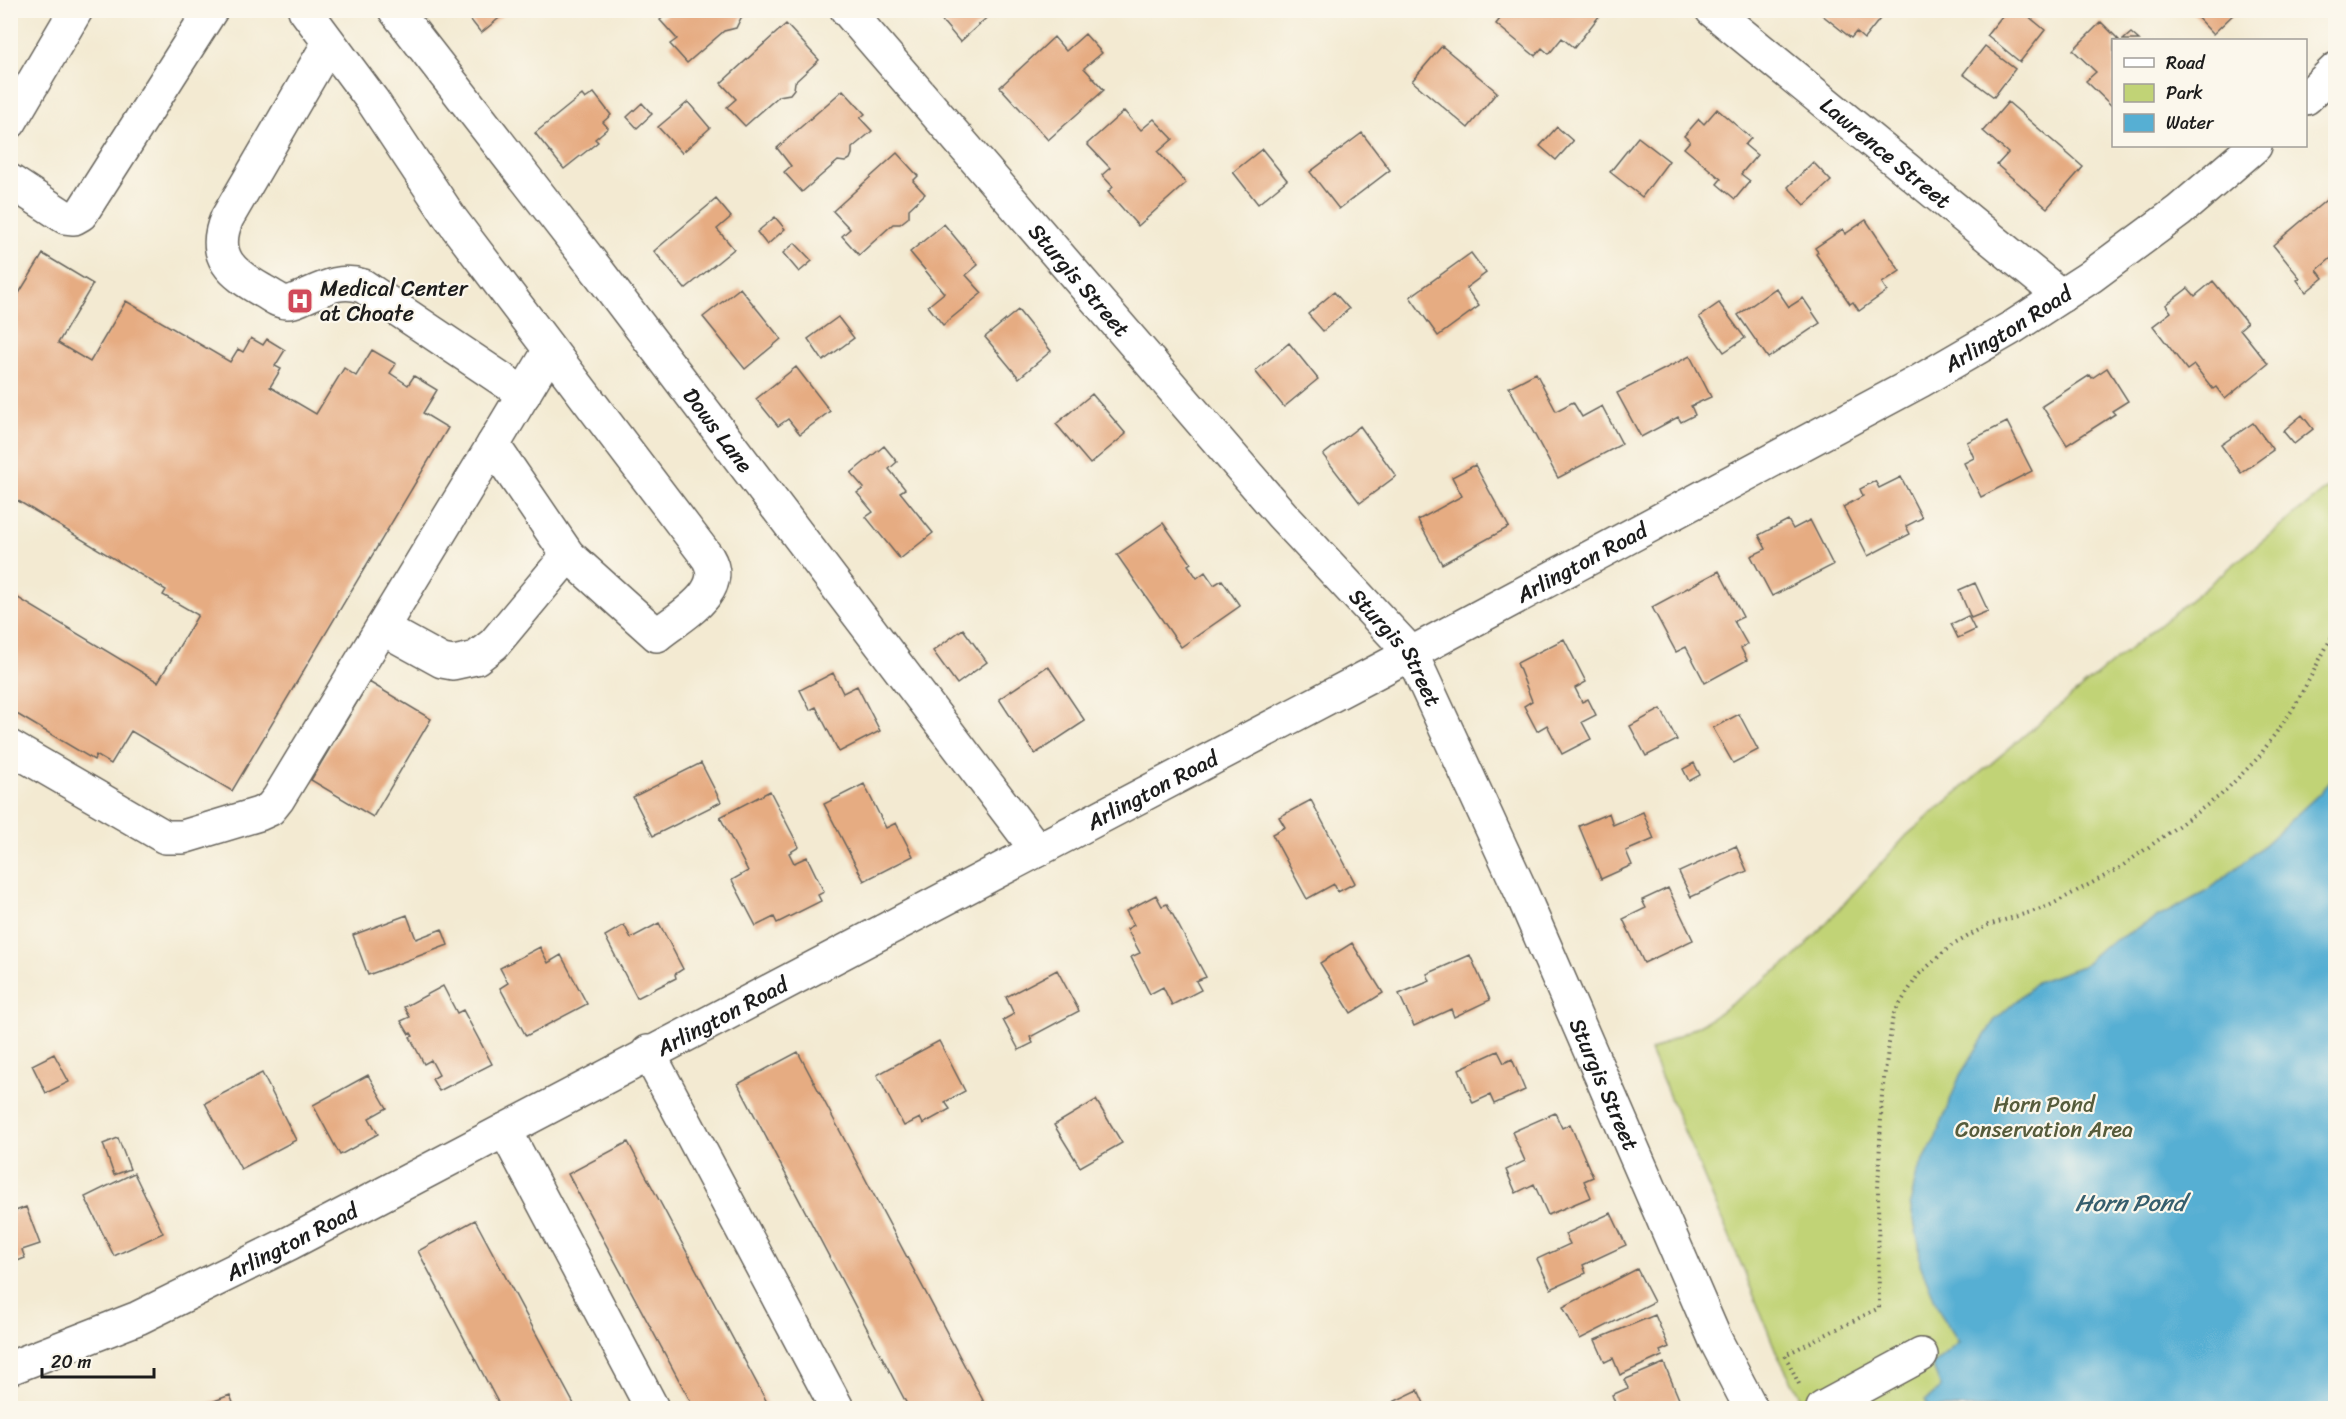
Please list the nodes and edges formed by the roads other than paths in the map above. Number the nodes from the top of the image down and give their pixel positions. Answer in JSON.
{"nodes":[{"id":1,"x":76,"y":10,"type":"edge"},
{"id":2,"x":211,"y":10,"type":"edge"},
{"id":3,"x":305,"y":10,"type":"edge"},
{"id":4,"x":395,"y":10,"type":"edge"},
{"id":5,"x":847,"y":10,"type":"edge"},
{"id":6,"x":1712,"y":10,"type":"edge"},
{"id":7,"x":329,"y":43,"type":"junction"},
{"id":8,"x":2336,"y":69,"type":"edge"},
{"id":9,"x":2307,"y":97,"type":"edge"},
{"id":10,"x":10,"y":122,"type":"edge"},
{"id":11,"x":2254,"y":147,"type":"edge"},
{"id":12,"x":10,"y":181,"type":"edge"},
{"id":13,"x":2061,"y":296,"type":"junction"},
{"id":14,"x":550,"y":350,"type":"junction"},
{"id":15,"x":524,"y":394,"type":"junction"},
{"id":16,"x":493,"y":445,"type":"junction"},
{"id":17,"x":568,"y":555,"type":"junction"},
{"id":18,"x":382,"y":628,"type":"junction"},
{"id":19,"x":1411,"y":653,"type":"junction"},
{"id":20,"x":10,"y":747,"type":"edge"},
{"id":21,"x":1037,"y":850,"type":"junction"},
{"id":22,"x":648,"y":1052,"type":"junction"},
{"id":23,"x":505,"y":1130,"type":"junction"},
{"id":24,"x":1921,"y":1355,"type":"dead end"},
{"id":25,"x":10,"y":1368,"type":"edge"},
{"id":26,"x":1813,"y":1400,"type":"edge"},
{"id":27,"x":652,"y":1408,"type":"edge"},
{"id":28,"x":837,"y":1408,"type":"edge"},
{"id":29,"x":1751,"y":1408,"type":"edge"}],
"edges":[{"from":1,"to":10,"type":"street"},
{"from":2,"to":12,"type":"street"},
{"from":3,"to":7,"type":"street"},
{"from":4,"to":21,"type":"street","name":"Dows Lane"},
{"from":5,"to":19,"type":"street","name":"Sturgis Street"},
{"from":6,"to":13,"type":"street","name":"Lawrence Street"},
{"from":7,"to":14,"type":"street"},
{"from":7,"to":15,"type":"street"},
{"from":8,"to":9,"type":"street"},
{"from":11,"to":13,"type":"street","name":"Arlington Road"},
{"from":13,"to":19,"type":"street","name":"Arlington Road"},
{"from":14,"to":15,"type":"street"},
{"from":14,"to":17,"type":"street"},
{"from":15,"to":16,"type":"street"},
{"from":16,"to":17,"type":"street"},
{"from":16,"to":18,"type":"street"},
{"from":17,"to":18,"type":"street"},
{"from":18,"to":20,"type":"street"},
{"from":19,"to":21,"type":"street","name":"Arlington Road"},
{"from":19,"to":29,"type":"street","name":"Sturgis Street"},
{"from":21,"to":22,"type":"street","name":"Arlington Road"},
{"from":22,"to":23,"type":"street","name":"Arlington Road"},
{"from":22,"to":28,"type":"street"},
{"from":23,"to":25,"type":"street","name":"Arlington Road"},
{"from":23,"to":27,"type":"street"},
{"from":24,"to":26,"type":"street"}]}
